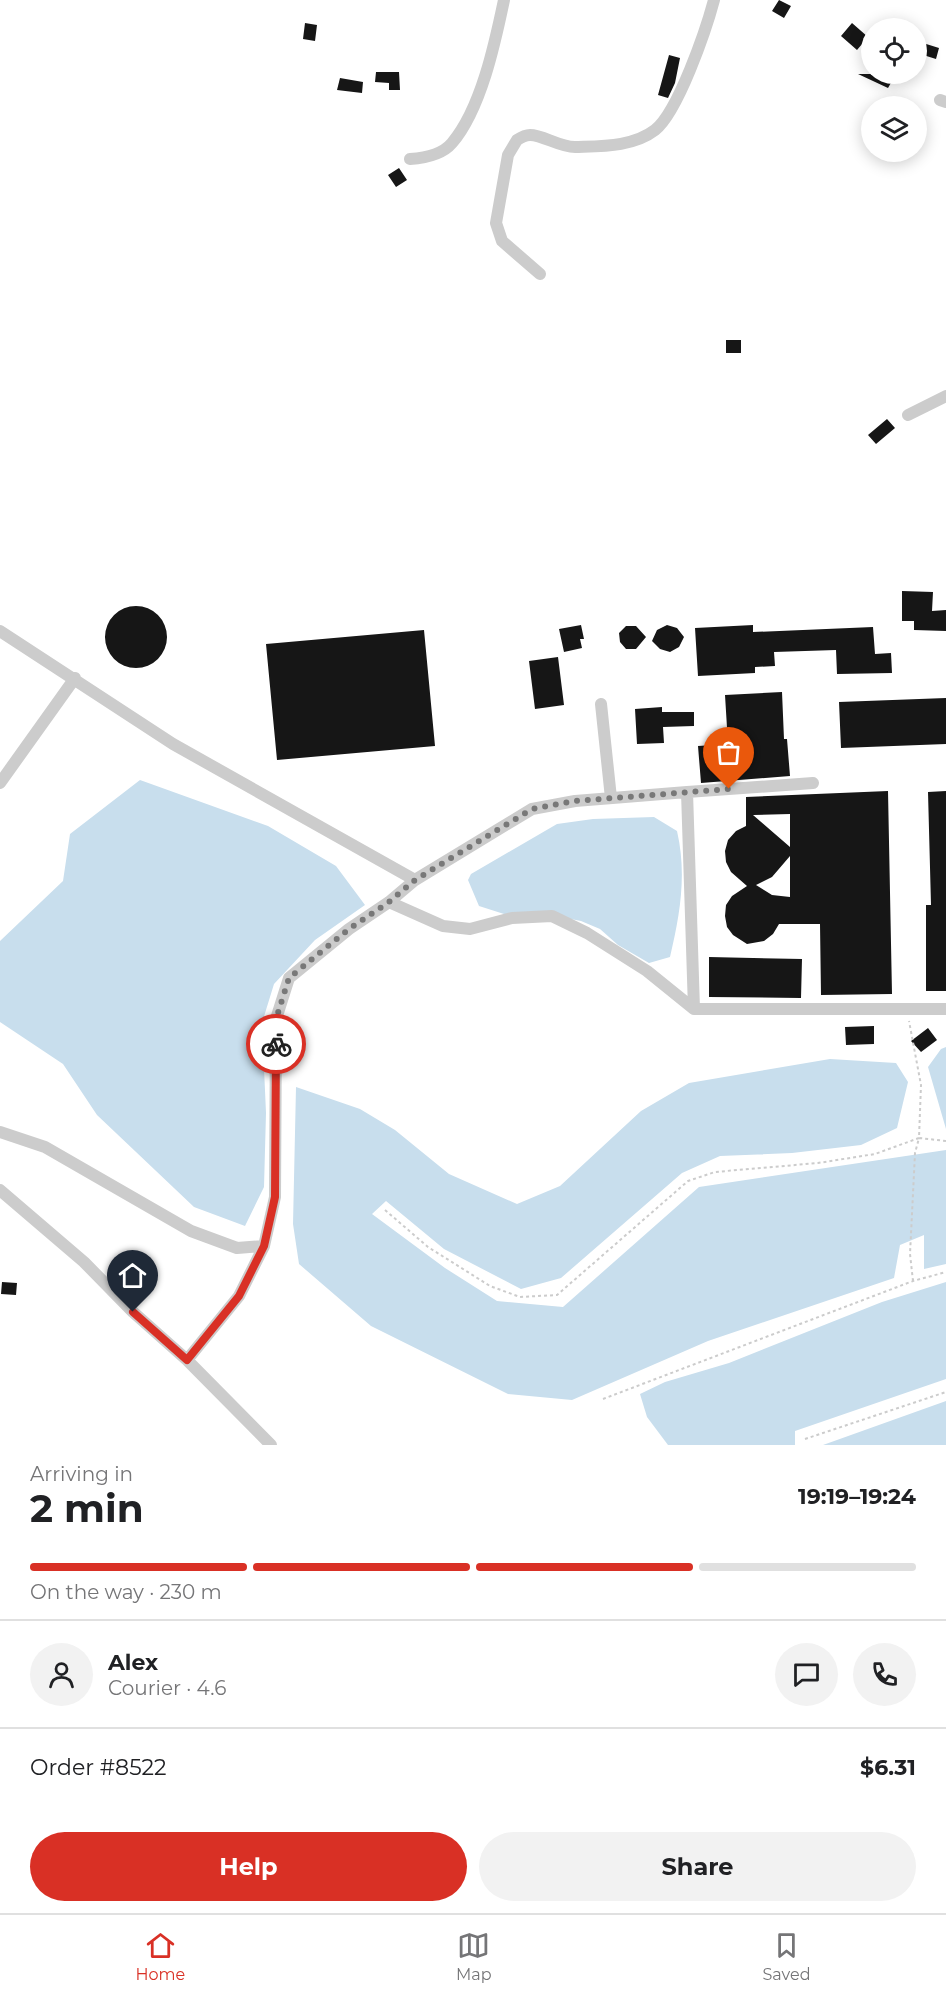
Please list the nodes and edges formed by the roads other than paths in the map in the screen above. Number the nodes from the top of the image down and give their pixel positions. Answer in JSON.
{"nodes":[{"id":1,"x":504,"y":0,"type":"edge"},
{"id":2,"x":714,"y":0,"type":"edge"},
{"id":3,"x":410,"y":159,"type":"dead end"},
{"id":4,"x":540,"y":274,"type":"dead end"},
{"id":5,"x":946,"y":396,"type":"edge"},
{"id":6,"x":908,"y":415,"type":"dead end"},
{"id":7,"x":0,"y":631,"type":"edge"},
{"id":8,"x":75,"y":678,"type":"junction"},
{"id":9,"x":601,"y":704,"type":"dead end"},
{"id":10,"x":0,"y":783,"type":"edge"},
{"id":11,"x":813,"y":783,"type":"dead end"},
{"id":12,"x":687,"y":792,"type":"junction"},
{"id":13,"x":611,"y":798,"type":"junction"},
{"id":14,"x":415,"y":880,"type":"junction"},
{"id":15,"x":389,"y":902,"type":"junction"},
{"id":16,"x":694,"y":1009,"type":"junction"},
{"id":17,"x":946,"y":1009,"type":"edge"},
{"id":18,"x":0,"y":1132,"type":"edge"},
{"id":19,"x":0,"y":1190,"type":"edge"},
{"id":20,"x":264,"y":1246,"type":"junction"},
{"id":21,"x":187,"y":1360,"type":"junction"},
{"id":22,"x":271,"y":1445,"type":"edge"}],
"edges":[{"from":1,"to":3,"type":"street"},
{"from":2,"to":4,"type":"street"},
{"from":5,"to":6,"type":"street"},
{"from":7,"to":8,"type":"street"},
{"from":8,"to":10,"type":"street"},
{"from":8,"to":14,"type":"street"},
{"from":9,"to":13,"type":"street"},
{"from":11,"to":12,"type":"street"},
{"from":12,"to":13,"type":"street"},
{"from":12,"to":16,"type":"street"},
{"from":13,"to":14,"type":"street"},
{"from":14,"to":15,"type":"street"},
{"from":15,"to":16,"type":"street"},
{"from":15,"to":20,"type":"street"},
{"from":16,"to":17,"type":"street"},
{"from":18,"to":20,"type":"street"},
{"from":19,"to":21,"type":"street"},
{"from":20,"to":21,"type":"street"},
{"from":21,"to":22,"type":"street"}]}
